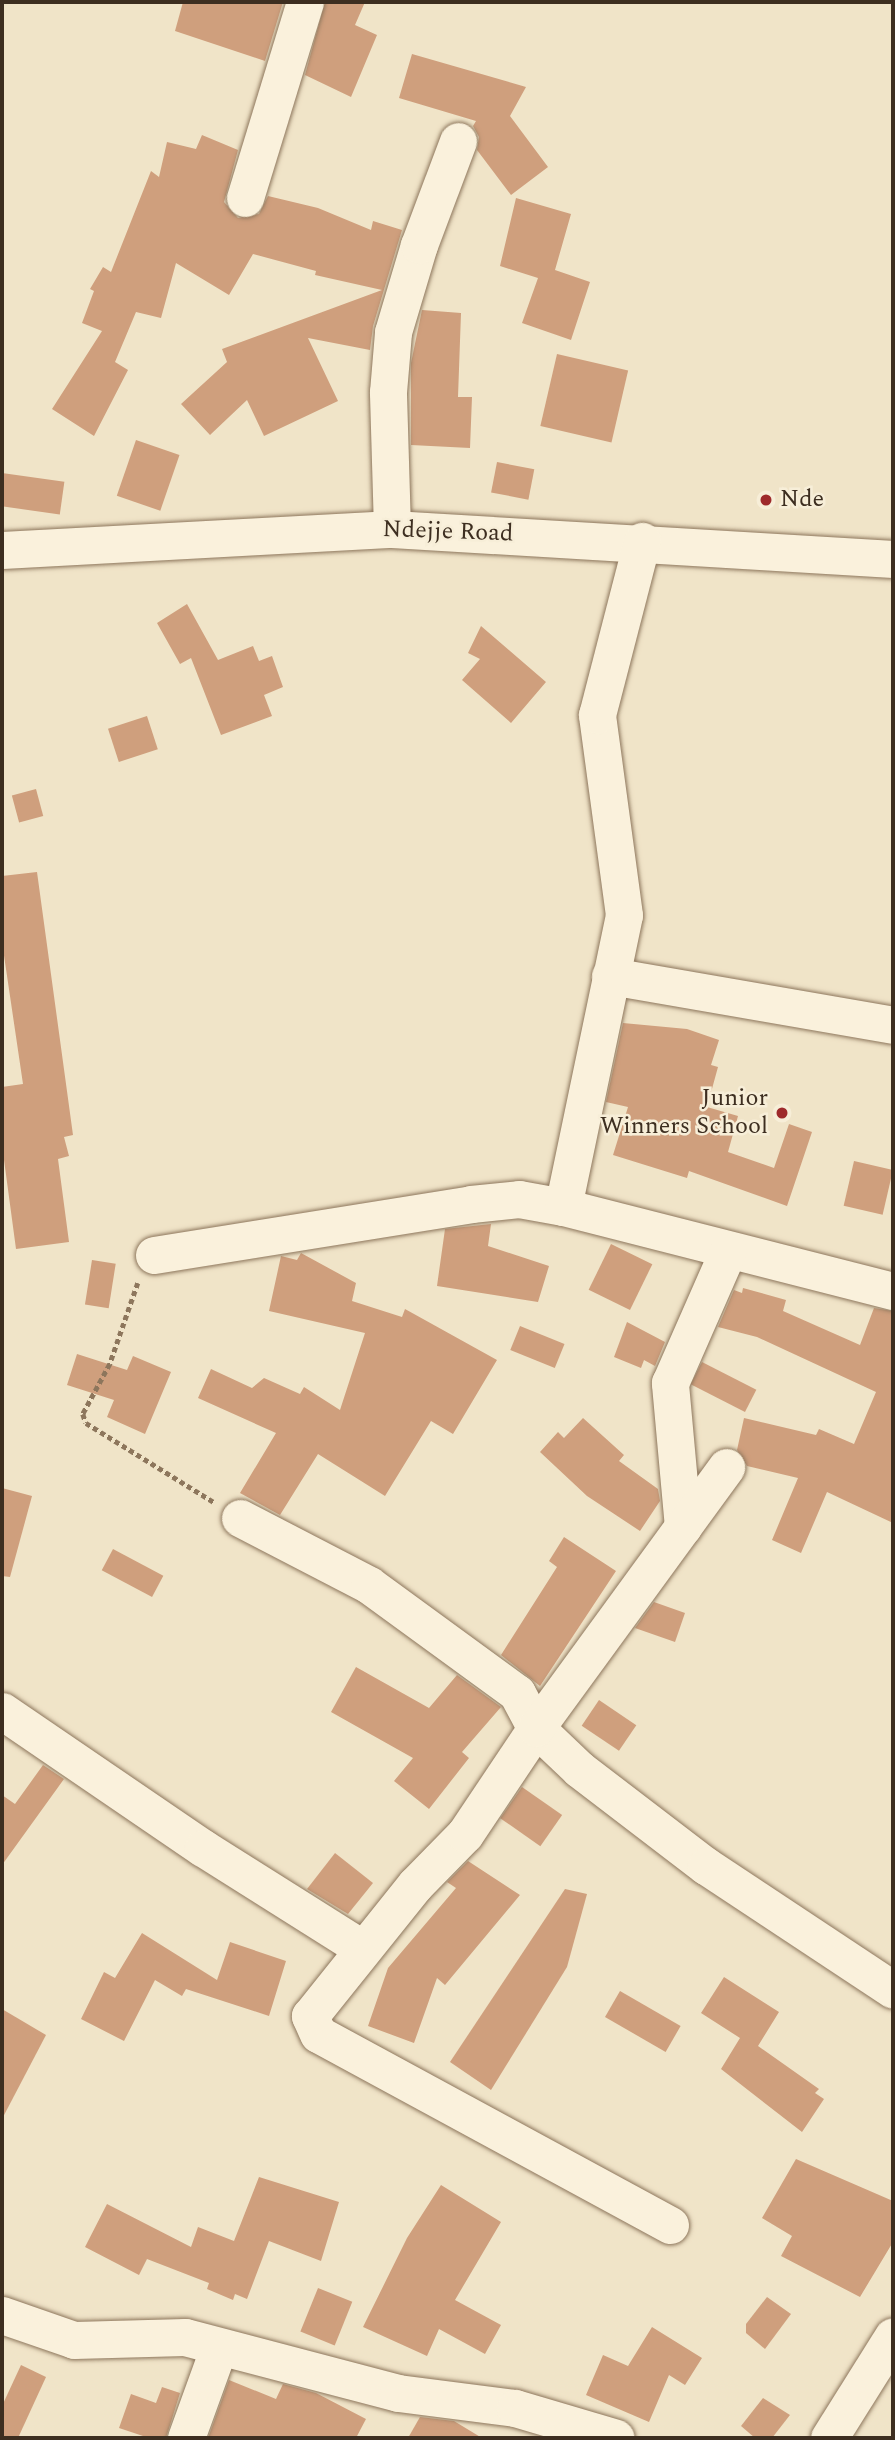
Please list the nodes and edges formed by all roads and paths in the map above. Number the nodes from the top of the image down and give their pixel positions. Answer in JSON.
{"nodes":[{"id":1,"x":305,"y":2,"type":"edge"},
{"id":2,"x":458,"y":141,"type":"dead end"},
{"id":3,"x":245,"y":198,"type":"dead end"},
{"id":4,"x":392,"y":529,"type":"junction"},
{"id":5,"x":642,"y":541,"type":"junction"},
{"id":6,"x":2,"y":550,"type":"edge"},
{"id":7,"x":893,"y":559,"type":"edge"},
{"id":8,"x":610,"y":976,"type":"junction"},
{"id":9,"x":893,"y":1026,"type":"edge"},
{"id":10,"x":563,"y":1207,"type":"junction"},
{"id":11,"x":728,"y":1251,"type":"junction"},
{"id":12,"x":154,"y":1255,"type":"joint"},
{"id":13,"x":893,"y":1291,"type":"edge"},
{"id":14,"x":726,"y":1467,"type":"dead end"},
{"id":15,"x":240,"y":1518,"type":"joint"},
{"id":16,"x":683,"y":1527,"type":"junction"},
{"id":17,"x":2,"y":1711,"type":"edge"},
{"id":18,"x":536,"y":1728,"type":"junction"},
{"id":19,"x":362,"y":1948,"type":"junction"},
{"id":20,"x":893,"y":1990,"type":"edge"},
{"id":21,"x":670,"y":2225,"type":"dead end"},
{"id":22,"x":2,"y":2315,"type":"edge"},
{"id":23,"x":893,"y":2336,"type":"edge"},
{"id":24,"x":219,"y":2347,"type":"junction"},
{"id":25,"x":186,"y":2438,"type":"edge"},
{"id":26,"x":616,"y":2438,"type":"edge"},
{"id":27,"x":830,"y":2438,"type":"edge"}],
"edges":[{"from":1,"to":3,"type":"street"},
{"from":2,"to":4,"type":"street"},
{"from":4,"to":5,"type":"street","name":"Ndejje Road"},
{"from":4,"to":6,"type":"street","name":"Ndejje Road"},
{"from":5,"to":7,"type":"street","name":"Ndejje Road"},
{"from":5,"to":8,"type":"street"},
{"from":8,"to":9,"type":"street"},
{"from":8,"to":10,"type":"street"},
{"from":10,"to":11,"type":"street"},
{"from":10,"to":12,"type":"street"},
{"from":11,"to":13,"type":"street"},
{"from":11,"to":16,"type":"street"},
{"from":12,"to":15,"type":"path"},
{"from":14,"to":16,"type":"street"},
{"from":15,"to":18,"type":"street"},
{"from":16,"to":18,"type":"street"},
{"from":17,"to":19,"type":"street"},
{"from":18,"to":19,"type":"street"},
{"from":18,"to":20,"type":"street"},
{"from":19,"to":21,"type":"street"},
{"from":22,"to":24,"type":"street"},
{"from":23,"to":27,"type":"street"},
{"from":24,"to":25,"type":"street"},
{"from":24,"to":26,"type":"street"}]}
